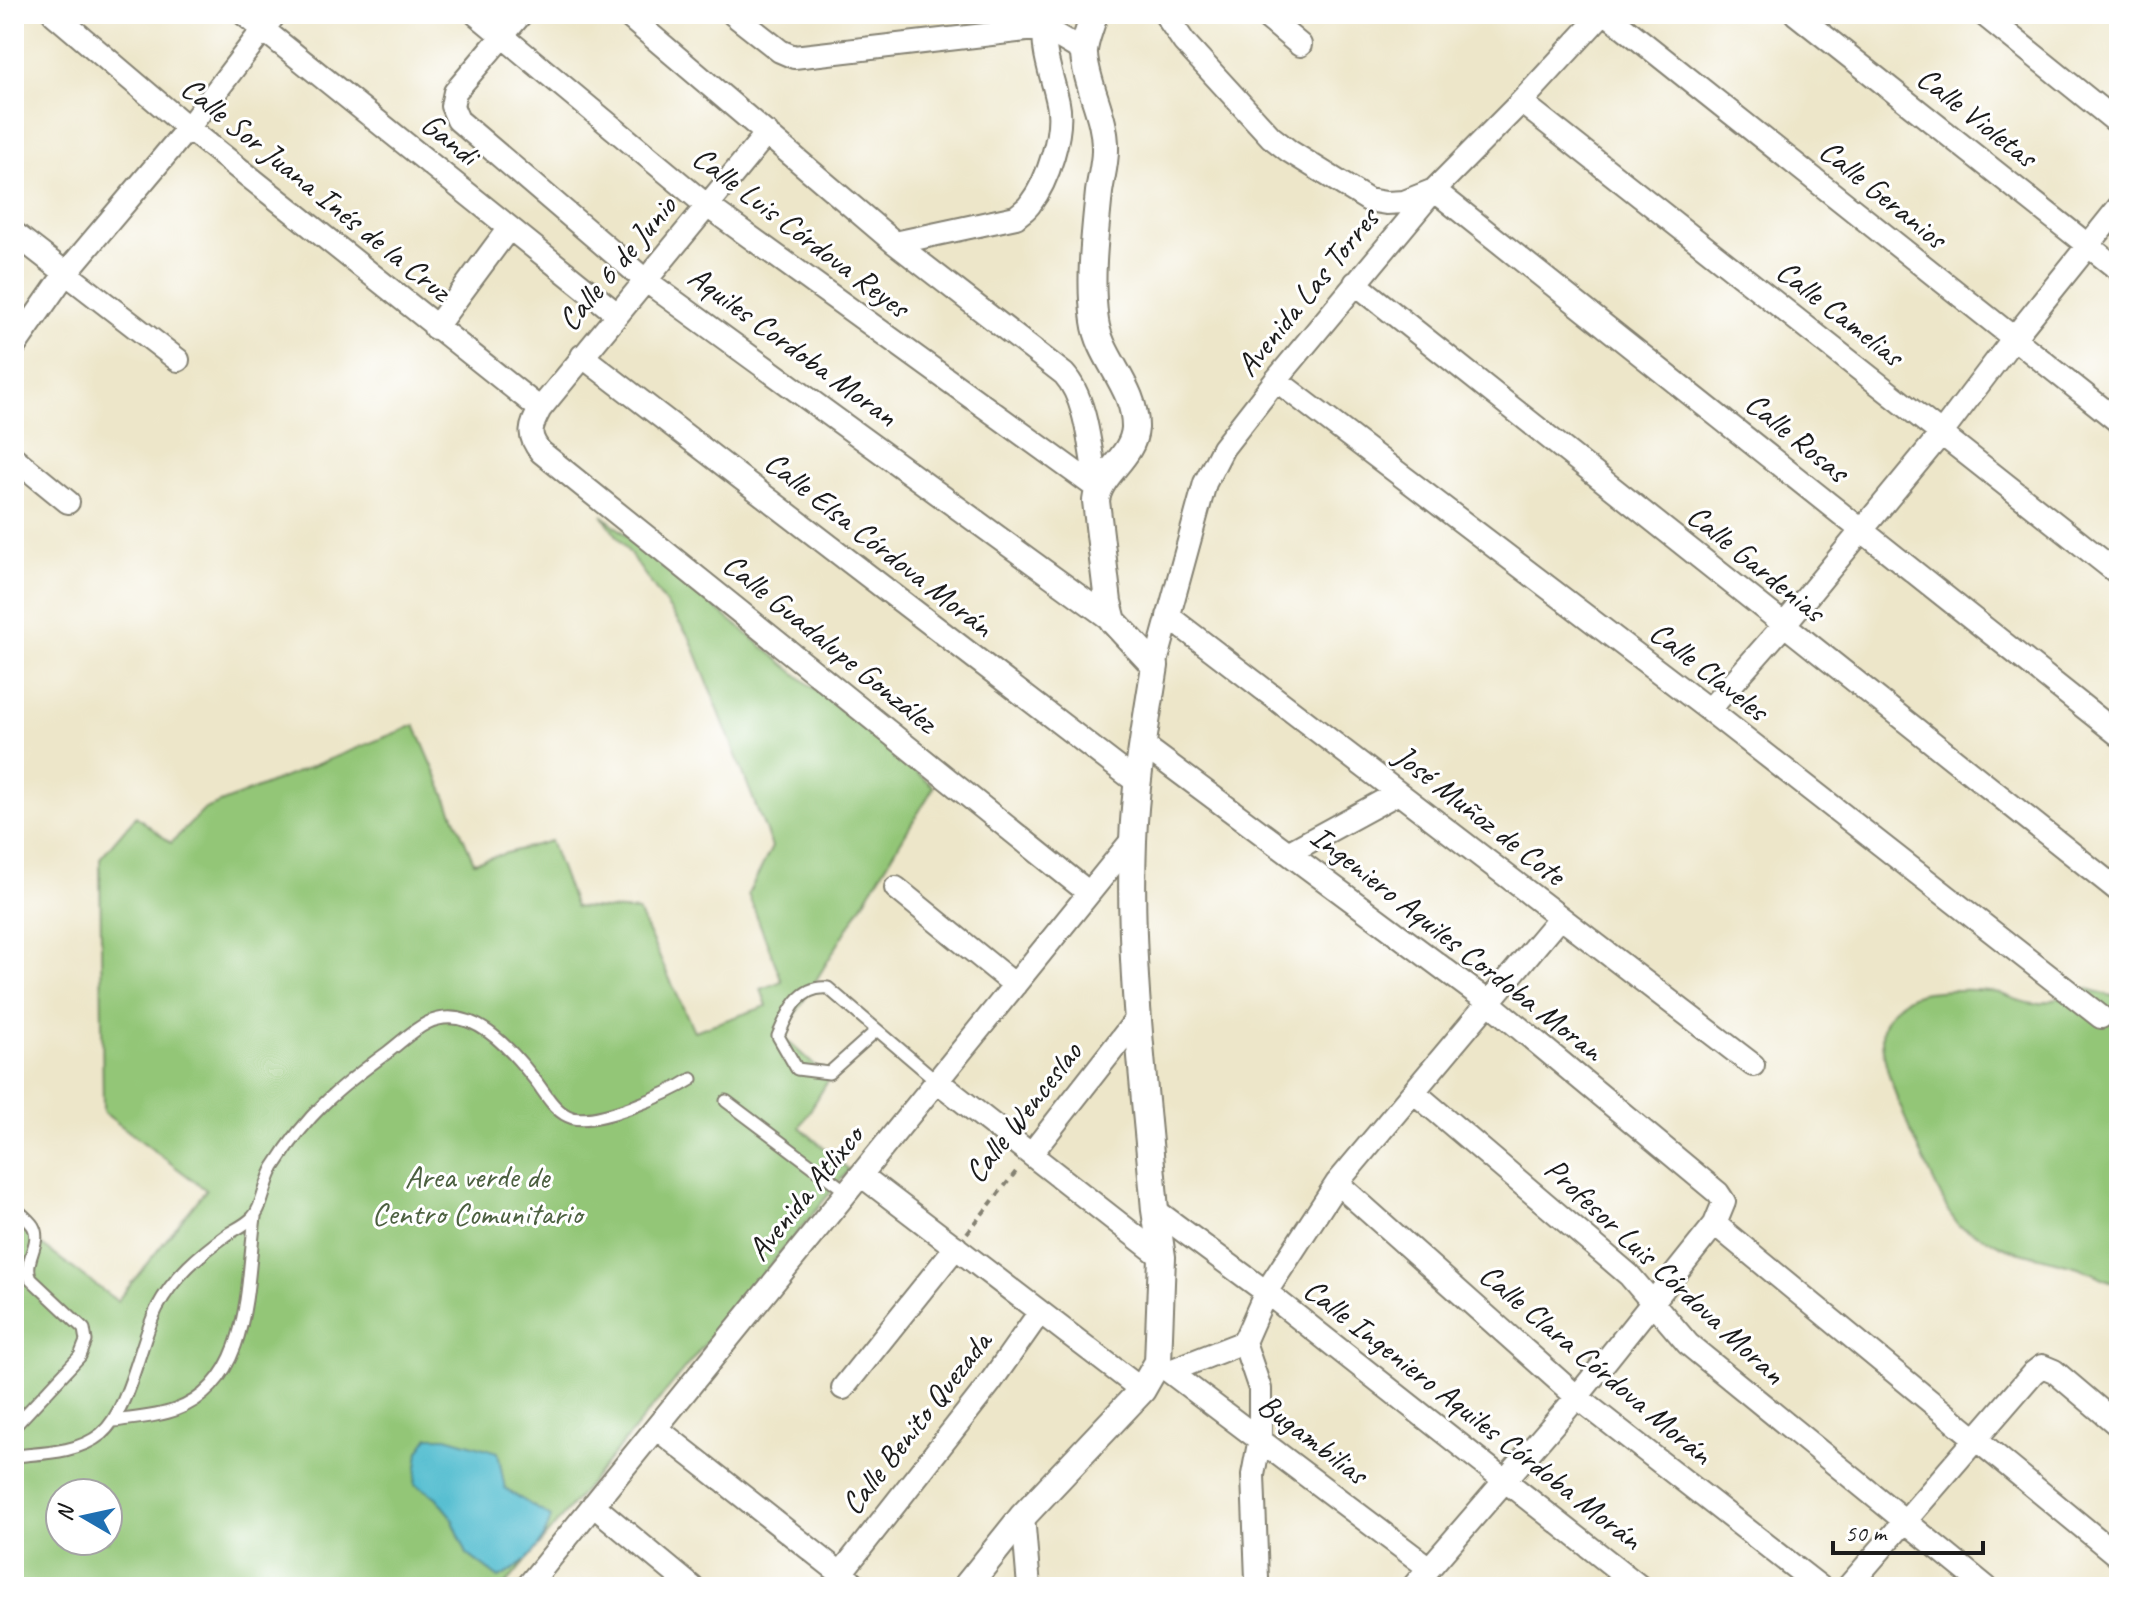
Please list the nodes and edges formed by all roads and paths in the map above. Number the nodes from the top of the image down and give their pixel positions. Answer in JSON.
{"nodes":[{"id":1,"x":54,"y":14,"type":"edge"},
{"id":2,"x":244,"y":14,"type":"edge"},
{"id":3,"x":476,"y":14,"type":"edge"},
{"id":4,"x":521,"y":14,"type":"edge"},
{"id":5,"x":626,"y":14,"type":"edge"},
{"id":6,"x":733,"y":14,"type":"edge"},
{"id":7,"x":1094,"y":14,"type":"edge"},
{"id":8,"x":1165,"y":14,"type":"edge"},
{"id":9,"x":1263,"y":14,"type":"edge"},
{"id":10,"x":1604,"y":14,"type":"edge"},
{"id":11,"x":1796,"y":14,"type":"edge"},
{"id":12,"x":1983,"y":14,"type":"edge"},
{"id":13,"x":268,"y":21,"type":"edge"},
{"id":14,"x":1046,"y":21,"type":"edge"},
{"id":15,"x":503,"y":36,"type":"junction"},
{"id":16,"x":1300,"y":45,"type":"dead end"},
{"id":17,"x":1083,"y":51,"type":"junction"},
{"id":18,"x":1521,"y":102,"type":"junction"},
{"id":19,"x":2119,"y":124,"type":"edge"},
{"id":20,"x":188,"y":128,"type":"junction"},
{"id":21,"x":767,"y":133,"type":"junction"},
{"id":22,"x":1434,"y":190,"type":"junction"},
{"id":23,"x":706,"y":205,"type":"junction"},
{"id":24,"x":2119,"y":207,"type":"edge"},
{"id":25,"x":509,"y":228,"type":"junction"},
{"id":26,"x":14,"y":233,"type":"edge"},
{"id":27,"x":895,"y":243,"type":"junction"},
{"id":28,"x":2089,"y":246,"type":"junction"},
{"id":29,"x":2119,"y":270,"type":"edge"},
{"id":30,"x":65,"y":274,"type":"junction"},
{"id":31,"x":645,"y":280,"type":"junction"},
{"id":32,"x":1355,"y":283,"type":"junction"},
{"id":33,"x":617,"y":314,"type":"junction"},
{"id":34,"x":435,"y":328,"type":"junction"},
{"id":35,"x":2013,"y":339,"type":"junction"},
{"id":36,"x":14,"y":347,"type":"edge"},
{"id":37,"x":582,"y":356,"type":"junction"},
{"id":38,"x":178,"y":360,"type":"dead end"},
{"id":39,"x":1276,"y":380,"type":"junction"},
{"id":40,"x":540,"y":409,"type":"junction"},
{"id":41,"x":2119,"y":422,"type":"edge"},
{"id":42,"x":1941,"y":434,"type":"junction"},
{"id":43,"x":532,"y":442,"type":"joint"},
{"id":44,"x":14,"y":458,"type":"edge"},
{"id":45,"x":1097,"y":488,"type":"junction"},
{"id":46,"x":68,"y":502,"type":"dead end"},
{"id":47,"x":1861,"y":530,"type":"junction"},
{"id":48,"x":2119,"y":574,"type":"edge"},
{"id":49,"x":1168,"y":616,"type":"junction"},
{"id":50,"x":1113,"y":621,"type":"junction"},
{"id":51,"x":1783,"y":626,"type":"junction"},
{"id":52,"x":1155,"y":666,"type":"junction"},
{"id":53,"x":1709,"y":710,"type":"junction"},
{"id":54,"x":2119,"y":735,"type":"edge"},
{"id":55,"x":1143,"y":745,"type":"junction"},
{"id":56,"x":1138,"y":783,"type":"junction"},
{"id":57,"x":1398,"y":793,"type":"junction"},
{"id":58,"x":1133,"y":839,"type":"junction"},
{"id":59,"x":1288,"y":853,"type":"junction"},
{"id":60,"x":896,"y":888,"type":"dead end"},
{"id":61,"x":2119,"y":891,"type":"edge"},
{"id":62,"x":1089,"y":893,"type":"junction"},
{"id":63,"x":1560,"y":917,"type":"junction"},
{"id":64,"x":1015,"y":985,"type":"junction"},
{"id":65,"x":1487,"y":1001,"type":"junction"},
{"id":66,"x":1139,"y":1016,"type":"junction"},
{"id":67,"x":2101,"y":1017,"type":"dead end"},
{"id":68,"x":877,"y":1030,"type":"junction"},
{"id":69,"x":1753,"y":1065,"type":"dead end"},
{"id":70,"x":692,"y":1079,"type":"dead end"},
{"id":71,"x":937,"y":1081,"type":"junction"},
{"id":72,"x":1414,"y":1092,"type":"junction"},
{"id":73,"x":726,"y":1101,"type":"dead end"},
{"id":74,"x":1031,"y":1154,"type":"junction"},
{"id":75,"x":854,"y":1183,"type":"junction"},
{"id":76,"x":1337,"y":1183,"type":"junction"},
{"id":77,"x":14,"y":1207,"type":"edge"},
{"id":78,"x":1155,"y":1210,"type":"junction"},
{"id":79,"x":255,"y":1217,"type":"junction"},
{"id":80,"x":1715,"y":1224,"type":"junction"},
{"id":81,"x":956,"y":1247,"type":"junction"},
{"id":82,"x":1162,"y":1257,"type":"junction"},
{"id":83,"x":1266,"y":1292,"type":"junction"},
{"id":84,"x":1651,"y":1303,"type":"junction"},
{"id":85,"x":1040,"y":1312,"type":"junction"},
{"id":86,"x":1244,"y":1342,"type":"junction"},
{"id":87,"x":1164,"y":1367,"type":"junction"},
{"id":88,"x":843,"y":1388,"type":"dead end"},
{"id":89,"x":1142,"y":1390,"type":"junction"},
{"id":90,"x":1577,"y":1397,"type":"junction"},
{"id":91,"x":114,"y":1421,"type":"junction"},
{"id":92,"x":2119,"y":1426,"type":"edge"},
{"id":93,"x":14,"y":1427,"type":"edge"},
{"id":94,"x":656,"y":1428,"type":"junction"},
{"id":95,"x":1260,"y":1438,"type":"junction"},
{"id":96,"x":1974,"y":1438,"type":"junction"},
{"id":97,"x":14,"y":1456,"type":"edge"},
{"id":98,"x":1506,"y":1481,"type":"junction"},
{"id":99,"x":593,"y":1505,"type":"junction"},
{"id":100,"x":1023,"y":1516,"type":"junction"},
{"id":101,"x":1904,"y":1520,"type":"junction"},
{"id":102,"x":2119,"y":1557,"type":"edge"},
{"id":103,"x":1429,"y":1568,"type":"junction"},
{"id":104,"x":1257,"y":1579,"type":"dead end"},
{"id":105,"x":850,"y":1580,"type":"edge"},
{"id":106,"x":531,"y":1586,"type":"edge"},
{"id":107,"x":692,"y":1587,"type":"edge"},
{"id":108,"x":966,"y":1587,"type":"edge"},
{"id":109,"x":1029,"y":1587,"type":"edge"},
{"id":110,"x":1413,"y":1587,"type":"edge"},
{"id":111,"x":1640,"y":1587,"type":"edge"},
{"id":112,"x":1820,"y":1587,"type":"edge"},
{"id":113,"x":1848,"y":1587,"type":"edge"},
{"id":114,"x":1986,"y":1587,"type":"edge"}],
"edges":[{"from":1,"to":20,"type":"street","name":"Calle Sor Juana Inés de la Cruz"},
{"from":2,"to":13,"type":"street","name":"Gandi"},
{"from":3,"to":15,"type":"street","name":"Calle Luis Córdova Reyes"},
{"from":4,"to":15,"type":"street"},
{"from":5,"to":21,"type":"street"},
{"from":6,"to":14,"type":"street"},
{"from":7,"to":17,"type":"street"},
{"from":8,"to":22,"type":"street"},
{"from":9,"to":16,"type":"street"},
{"from":10,"to":18,"type":"street","name":"Avenida Las Torres"},
{"from":10,"to":35,"type":"street","name":"Calle Geranios"},
{"from":11,"to":28,"type":"street","name":"Calle Violetas"},
{"from":12,"to":19,"type":"street"},
{"from":13,"to":20,"type":"street"},
{"from":13,"to":25,"type":"street","name":"Gandi"},
{"from":14,"to":17,"type":"street"},
{"from":14,"to":27,"type":"street"},
{"from":15,"to":23,"type":"street","name":"Calle Luis Córdova Reyes"},
{"from":15,"to":31,"type":"street","name":"Aquiles Cordoba Moran"},
{"from":17,"to":45,"type":"street"},
{"from":18,"to":22,"type":"street","name":"Avenida Las Torres"},
{"from":18,"to":42,"type":"street","name":"Calle Camelias"},
{"from":20,"to":30,"type":"street"},
{"from":20,"to":34,"type":"street","name":"Calle Sor Juana Inés de la Cruz"},
{"from":21,"to":23,"type":"street","name":"Calle 6 de Junio"},
{"from":21,"to":27,"type":"street"},
{"from":22,"to":32,"type":"street","name":"Avenida Las Torres"},
{"from":22,"to":47,"type":"street","name":"Calle Rosas"},
{"from":23,"to":31,"type":"street","name":"Calle 6 de Junio"},
{"from":23,"to":45,"type":"street","name":"Calle Luis Córdova Reyes"},
{"from":24,"to":28,"type":"street"},
{"from":25,"to":33,"type":"street","name":"Gandi"},
{"from":25,"to":34,"type":"street"},
{"from":26,"to":30,"type":"street"},
{"from":27,"to":45,"type":"street"},
{"from":28,"to":29,"type":"street","name":"Calle Violetas"},
{"from":28,"to":35,"type":"street"},
{"from":30,"to":36,"type":"street"},
{"from":30,"to":38,"type":"street"},
{"from":31,"to":33,"type":"street","name":"Calle 6 de Junio"},
{"from":31,"to":50,"type":"street","name":"Aquiles Cordoba Moran"},
{"from":32,"to":39,"type":"street","name":"Avenida Las Torres"},
{"from":32,"to":51,"type":"street","name":"Calle Gardenias"},
{"from":33,"to":37,"type":"street","name":"Calle 6 de Junio"},
{"from":34,"to":40,"type":"street","name":"Calle Sor Juana Inés de la Cruz"},
{"from":35,"to":41,"type":"street","name":"Calle Geranios"},
{"from":35,"to":42,"type":"street"},
{"from":37,"to":40,"type":"street","name":"Calle 6 de Junio"},
{"from":37,"to":56,"type":"street","name":"Calle Elsa Córdova Morán"},
{"from":39,"to":49,"type":"street","name":"Avenida Las Torres"},
{"from":39,"to":53,"type":"street","name":"Calle Claveles"},
{"from":40,"to":43,"type":"street","name":"Calle 6 de Junio"},
{"from":42,"to":47,"type":"street"},
{"from":42,"to":48,"type":"street","name":"Calle Camelias"},
{"from":43,"to":62,"type":"street","name":"Calle Guadalupe González"},
{"from":44,"to":46,"type":"street"},
{"from":45,"to":50,"type":"street"},
{"from":47,"to":51,"type":"street"},
{"from":47,"to":54,"type":"street","name":"Calle Rosas"},
{"from":49,"to":52,"type":"street","name":"Avenida Las Torres"},
{"from":49,"to":57,"type":"street","name":"José Muñoz de Cote"},
{"from":50,"to":52,"type":"street","name":"Aquiles Cordoba Moran"},
{"from":51,"to":53,"type":"street"},
{"from":51,"to":61,"type":"street","name":"Calle Gardenias"},
{"from":52,"to":55,"type":"street"},
{"from":53,"to":67,"type":"street","name":"Calle Claveles"},
{"from":55,"to":56,"type":"street"},
{"from":55,"to":59,"type":"street","name":"Ingeniero Aquiles Cordoba Moran"},
{"from":56,"to":58,"type":"street"},
{"from":57,"to":59,"type":"street"},
{"from":57,"to":63,"type":"street","name":"José Muñoz de Cote"},
{"from":58,"to":62,"type":"street","name":"Avenida Atlixco"},
{"from":58,"to":66,"type":"street"},
{"from":59,"to":65,"type":"street","name":"Ingeniero Aquiles Cordoba Moran"},
{"from":60,"to":64,"type":"street"},
{"from":62,"to":64,"type":"street","name":"Avenida Atlixco"},
{"from":63,"to":65,"type":"street"},
{"from":63,"to":69,"type":"street","name":"José Muñoz de Cote"},
{"from":64,"to":71,"type":"street","name":"Avenida Atlixco"},
{"from":65,"to":72,"type":"street"},
{"from":65,"to":80,"type":"street","name":"Ingeniero Aquiles Cordoba Moran"},
{"from":66,"to":74,"type":"street","name":"Calle Wenceslao"},
{"from":66,"to":78,"type":"street"},
{"from":68,"to":68,"type":"lane"},
{"from":68,"to":71,"type":"lane"},
{"from":70,"to":79,"type":"lane"},
{"from":71,"to":74,"type":"street"},
{"from":71,"to":75,"type":"street","name":"Avenida Atlixco"},
{"from":72,"to":76,"type":"street"},
{"from":72,"to":84,"type":"street","name":"Profesor Luis Córdova Moran"},
{"from":73,"to":75,"type":"lane"},
{"from":74,"to":81,"type":"path","name":"Calle Wenceslao"},
{"from":74,"to":82,"type":"street"},
{"from":75,"to":81,"type":"street"},
{"from":75,"to":94,"type":"street","name":"Avenida Atlixco"},
{"from":76,"to":83,"type":"street"},
{"from":76,"to":90,"type":"street","name":"Calle Clara Córdova Morán"},
{"from":77,"to":93,"type":"lane"},
{"from":78,"to":82,"type":"street"},
{"from":78,"to":83,"type":"street","name":"Calle Ingeniero Aquiles Córdoba Morán"},
{"from":79,"to":91,"type":"lane"},
{"from":79,"to":91,"type":"lane"},
{"from":80,"to":84,"type":"street"},
{"from":80,"to":96,"type":"street"},
{"from":81,"to":85,"type":"street"},
{"from":81,"to":88,"type":"street"},
{"from":82,"to":87,"type":"street"},
{"from":83,"to":86,"type":"street"},
{"from":83,"to":98,"type":"street","name":"Calle Ingeniero Aquiles Córdoba Morán"},
{"from":84,"to":90,"type":"street"},
{"from":84,"to":101,"type":"street","name":"Profesor Luis Córdova Moran"},
{"from":85,"to":89,"type":"street"},
{"from":85,"to":105,"type":"street","name":"Calle Benito Quezada"},
{"from":86,"to":87,"type":"street"},
{"from":86,"to":95,"type":"street"},
{"from":87,"to":89,"type":"street"},
{"from":87,"to":95,"type":"street","name":"Bugambilias"},
{"from":89,"to":100,"type":"street"},
{"from":90,"to":98,"type":"street"},
{"from":90,"to":112,"type":"street","name":"Calle Clara Córdova Morán"},
{"from":91,"to":97,"type":"lane"},
{"from":92,"to":96,"type":"street"},
{"from":94,"to":99,"type":"street","name":"Avenida Atlixco"},
{"from":94,"to":105,"type":"street"},
{"from":95,"to":103,"type":"street","name":"Bugambilias"},
{"from":95,"to":104,"type":"street"},
{"from":96,"to":101,"type":"street"},
{"from":96,"to":102,"type":"street"},
{"from":98,"to":103,"type":"street"},
{"from":98,"to":111,"type":"street","name":"Calle Ingeniero Aquiles Córdoba Morán"},
{"from":99,"to":106,"type":"street","name":"Avenida Atlixco"},
{"from":99,"to":107,"type":"street"},
{"from":100,"to":108,"type":"street"},
{"from":100,"to":109,"type":"street"},
{"from":101,"to":113,"type":"street"},
{"from":101,"to":114,"type":"street","name":"Profesor Luis Córdova Moran"},
{"from":103,"to":110,"type":"street"}]}
